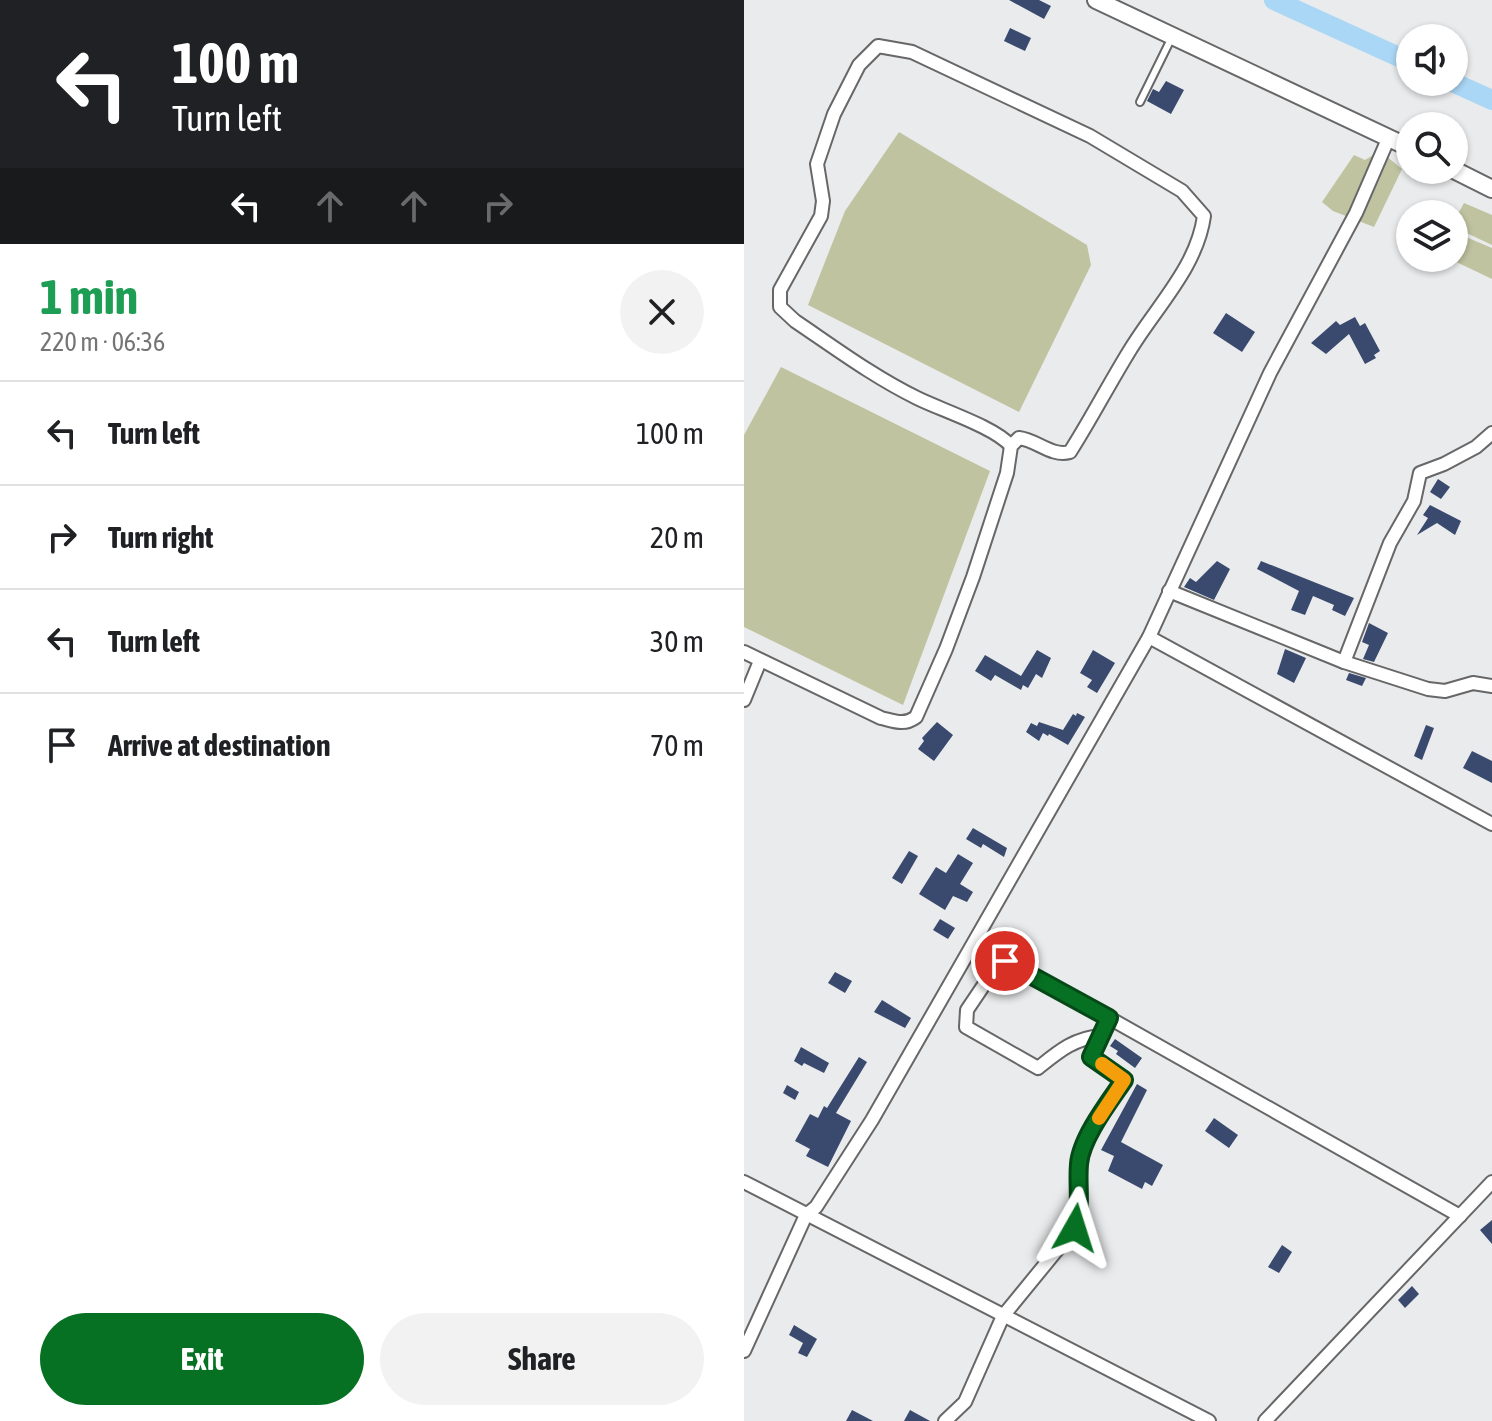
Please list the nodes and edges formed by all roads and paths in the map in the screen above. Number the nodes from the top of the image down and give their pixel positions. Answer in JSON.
{"nodes":[{"id":1,"x":1096,"y":0,"type":"edge"},
{"id":2,"x":1172,"y":36,"type":"junction"},
{"id":3,"x":1140,"y":102,"type":"dead end"},
{"id":4,"x":1389,"y":137,"type":"junction"},
{"id":5,"x":1396,"y":141,"type":"edge"},
{"id":6,"x":1468,"y":177,"type":"edge"},
{"id":7,"x":1492,"y":189,"type":"edge"},
{"id":8,"x":1492,"y":433,"type":"edge"},
{"id":9,"x":1011,"y":446,"type":"junction"},
{"id":10,"x":1169,"y":591,"type":"junction"},
{"id":11,"x":1149,"y":637,"type":"junction"},
{"id":12,"x":744,"y":652,"type":"edge"},
{"id":13,"x":760,"y":661,"type":"junction"},
{"id":14,"x":1344,"y":662,"type":"junction"},
{"id":15,"x":1492,"y":686,"type":"edge"},
{"id":16,"x":744,"y":700,"type":"edge"},
{"id":17,"x":1492,"y":824,"type":"edge"},
{"id":18,"x":1109,"y":1018,"type":"junction"},
{"id":19,"x":1101,"y":1036,"type":"junction"},
{"id":20,"x":744,"y":1182,"type":"edge"},
{"id":21,"x":1490,"y":1188,"type":"edge"},
{"id":22,"x":806,"y":1215,"type":"junction"},
{"id":23,"x":1460,"y":1216,"type":"junction"},
{"id":24,"x":1003,"y":1316,"type":"junction"},
{"id":25,"x":744,"y":1351,"type":"edge"},
{"id":26,"x":945,"y":1421,"type":"edge"},
{"id":27,"x":1209,"y":1421,"type":"edge"},
{"id":28,"x":1265,"y":1421,"type":"edge"}],
"edges":[{"from":1,"to":2,"type":"street"},
{"from":2,"to":3,"type":"lane"},
{"from":2,"to":4,"type":"street"},
{"from":4,"to":5,"type":"street"},
{"from":4,"to":10,"type":"street"},
{"from":6,"to":7,"type":"street"},
{"from":8,"to":14,"type":"street"},
{"from":9,"to":9,"type":"street"},
{"from":9,"to":13,"type":"street"},
{"from":10,"to":11,"type":"street"},
{"from":10,"to":14,"type":"street"},
{"from":11,"to":17,"type":"street"},
{"from":11,"to":22,"type":"street"},
{"from":12,"to":13,"type":"street"},
{"from":13,"to":16,"type":"street"},
{"from":14,"to":15,"type":"street"},
{"from":18,"to":19,"type":"street"},
{"from":18,"to":19,"type":"street"},
{"from":18,"to":23,"type":"street"},
{"from":19,"to":24,"type":"street"},
{"from":20,"to":22,"type":"street"},
{"from":21,"to":23,"type":"street"},
{"from":22,"to":24,"type":"street"},
{"from":22,"to":25,"type":"street"},
{"from":23,"to":28,"type":"street"},
{"from":24,"to":26,"type":"street"},
{"from":24,"to":27,"type":"street"}]}
